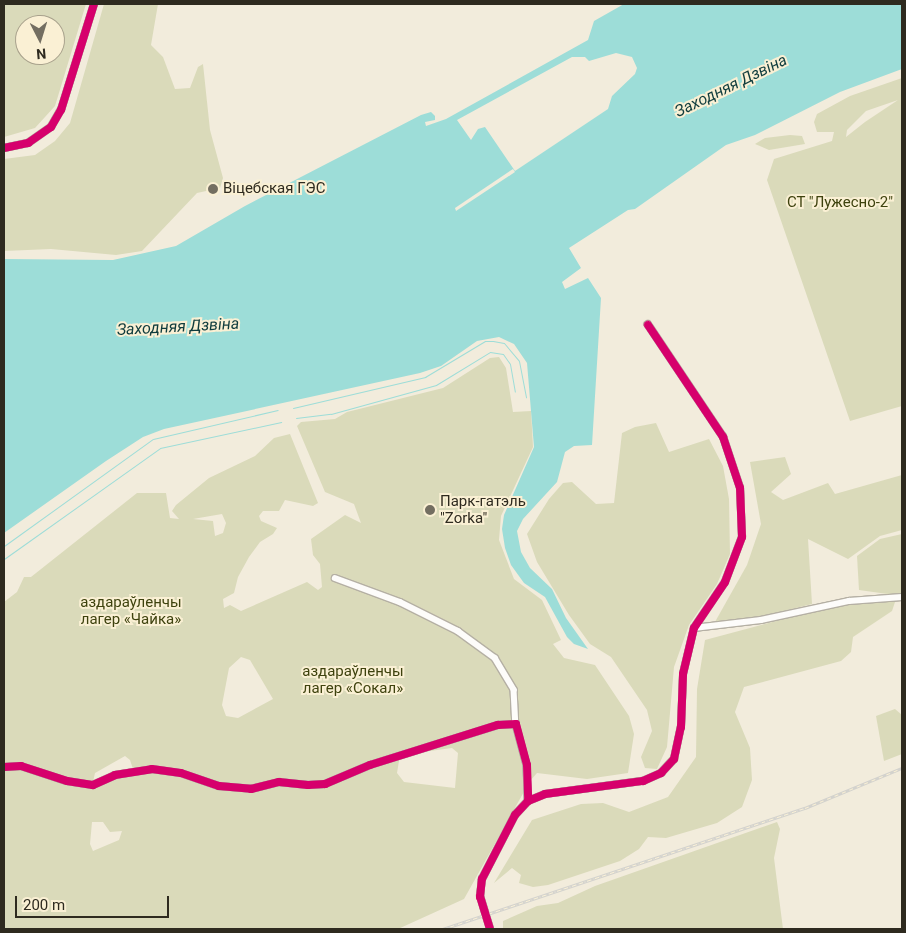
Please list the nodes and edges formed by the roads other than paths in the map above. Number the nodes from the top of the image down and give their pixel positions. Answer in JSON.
{"nodes":[{"id":1,"x":94,"y":4,"type":"edge"},
{"id":2,"x":4,"y":148,"type":"edge"},
{"id":3,"x":648,"y":325,"type":"dead end"},
{"id":4,"x":335,"y":578,"type":"dead end"},
{"id":5,"x":902,"y":597,"type":"edge"},
{"id":6,"x":694,"y":628,"type":"junction"},
{"id":7,"x":516,"y":724,"type":"junction"},
{"id":8,"x":4,"y":767,"type":"edge"},
{"id":9,"x":528,"y":801,"type":"junction"},
{"id":10,"x":490,"y":929,"type":"edge"}],
"edges":[{"from":1,"to":2,"type":"street"},
{"from":3,"to":6,"type":"street"},
{"from":4,"to":7,"type":"street"},
{"from":5,"to":6,"type":"street"},
{"from":6,"to":9,"type":"street"},
{"from":7,"to":8,"type":"street"},
{"from":7,"to":9,"type":"street"},
{"from":9,"to":10,"type":"street"}]}
